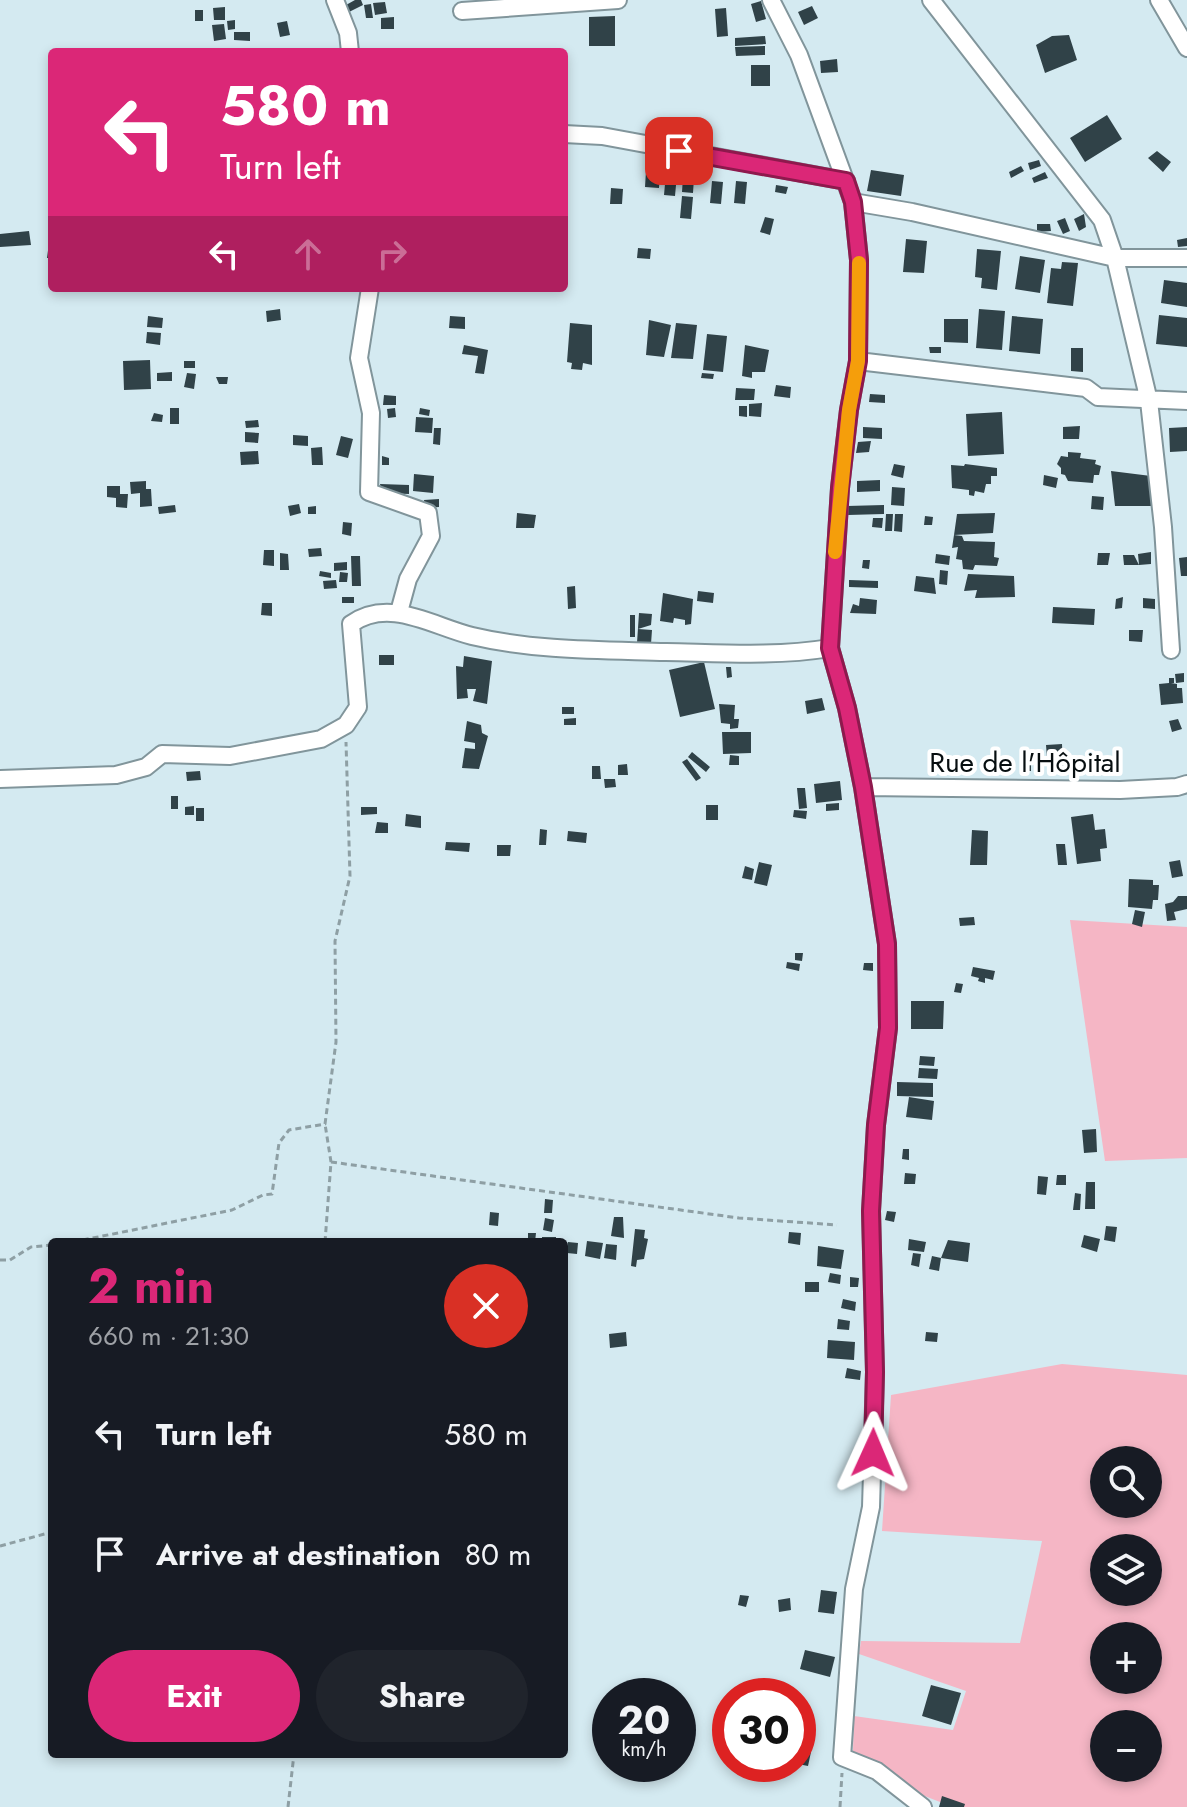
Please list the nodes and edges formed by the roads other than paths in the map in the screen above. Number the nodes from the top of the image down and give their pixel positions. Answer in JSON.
{"nodes":[{"id":1,"x":335,"y":0,"type":"edge"},
{"id":2,"x":618,"y":0,"type":"edge"},
{"id":3,"x":771,"y":0,"type":"edge"},
{"id":4,"x":931,"y":0,"type":"edge"},
{"id":5,"x":1159,"y":0,"type":"edge"},
{"id":6,"x":462,"y":11,"type":"dead end"},
{"id":7,"x":350,"y":48,"type":"edge"},
{"id":8,"x":1187,"y":48,"type":"edge"},
{"id":9,"x":568,"y":134,"type":"edge"},
{"id":10,"x":846,"y":181,"type":"junction"},
{"id":11,"x":853,"y":202,"type":"junction"},
{"id":12,"x":1115,"y":258,"type":"junction"},
{"id":13,"x":1187,"y":258,"type":"edge"},
{"id":14,"x":369,"y":292,"type":"edge"},
{"id":15,"x":858,"y":361,"type":"junction"},
{"id":16,"x":1149,"y":401,"type":"junction"},
{"id":17,"x":1187,"y":401,"type":"edge"},
{"id":18,"x":399,"y":612,"type":"junction"},
{"id":19,"x":830,"y":648,"type":"junction"},
{"id":20,"x":1171,"y":650,"type":"dead end"},
{"id":21,"x":0,"y":779,"type":"edge"},
{"id":22,"x":1187,"y":784,"type":"edge"},
{"id":23,"x":863,"y":787,"type":"junction"},
{"id":24,"x":923,"y":1807,"type":"edge"}],
"edges":[{"from":1,"to":7,"type":"street"},
{"from":2,"to":6,"type":"street"},
{"from":3,"to":10,"type":"street"},
{"from":4,"to":12,"type":"street"},
{"from":5,"to":8,"type":"street"},
{"from":9,"to":10,"type":"street"},
{"from":10,"to":11,"type":"street"},
{"from":11,"to":12,"type":"street"},
{"from":11,"to":15,"type":"street"},
{"from":12,"to":13,"type":"street"},
{"from":12,"to":16,"type":"street"},
{"from":14,"to":18,"type":"street"},
{"from":15,"to":16,"type":"street"},
{"from":15,"to":19,"type":"street"},
{"from":16,"to":17,"type":"street"},
{"from":16,"to":20,"type":"street"},
{"from":18,"to":19,"type":"street"},
{"from":18,"to":21,"type":"street"},
{"from":19,"to":23,"type":"street"},
{"from":22,"to":23,"type":"street","name":"Rue de l'Hôpital"},
{"from":23,"to":24,"type":"street"}]}
